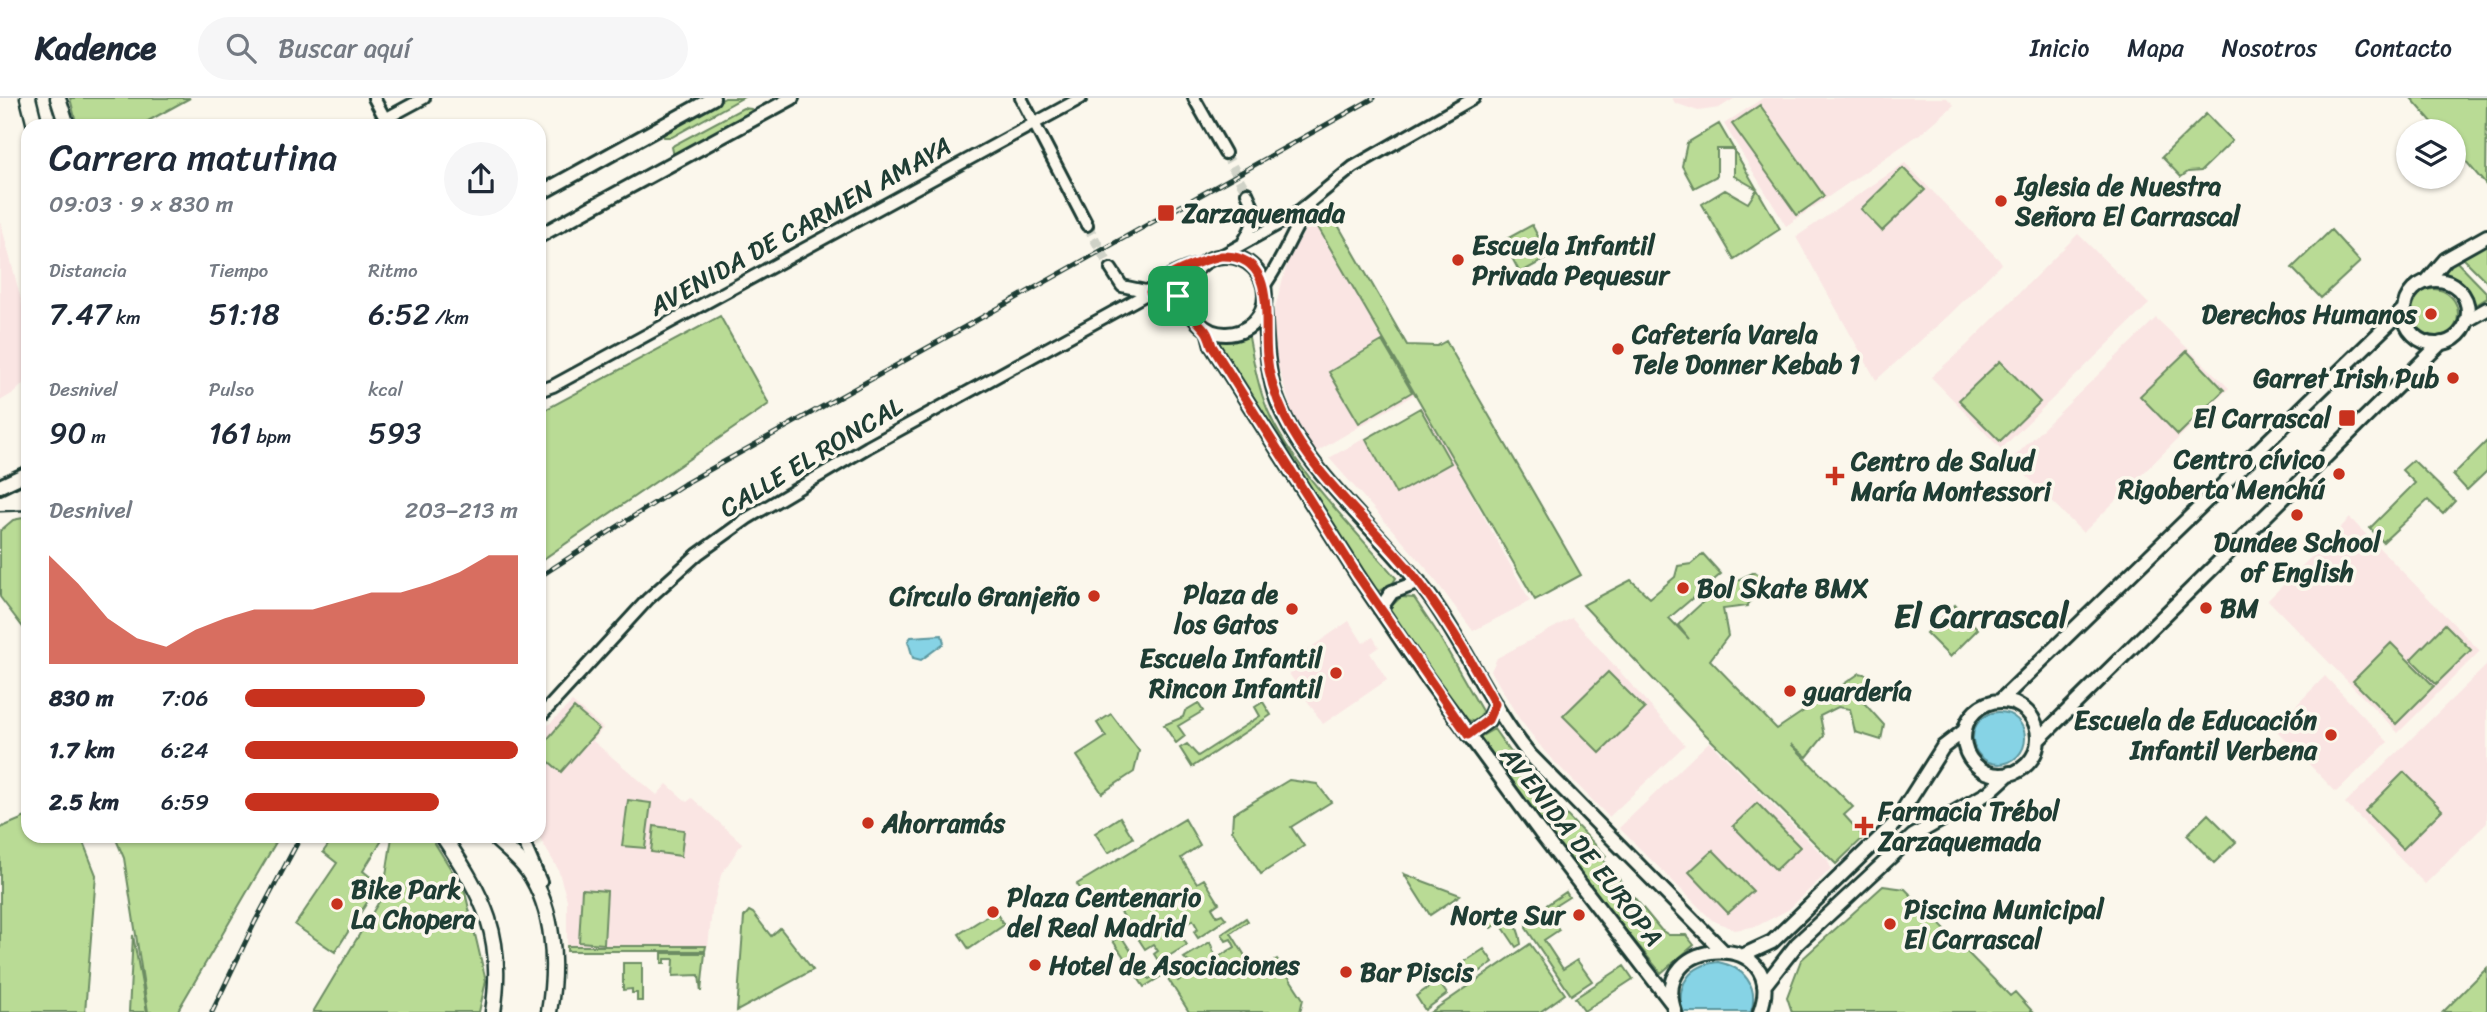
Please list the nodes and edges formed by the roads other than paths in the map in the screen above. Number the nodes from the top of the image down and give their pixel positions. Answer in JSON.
{"nodes":[{"id":1,"x":28,"y":98,"type":"edge"},
{"id":2,"x":51,"y":98,"type":"edge"},
{"id":3,"x":58,"y":98,"type":"edge"},
{"id":4,"x":374,"y":98,"type":"edge"},
{"id":5,"x":424,"y":98,"type":"edge"},
{"id":6,"x":713,"y":98,"type":"edge"},
{"id":7,"x":792,"y":98,"type":"edge"},
{"id":8,"x":1021,"y":98,"type":"edge"},
{"id":9,"x":1082,"y":98,"type":"edge"},
{"id":10,"x":1194,"y":98,"type":"edge"},
{"id":11,"x":1474,"y":98,"type":"edge"},
{"id":12,"x":33,"y":119,"type":"edge"},
{"id":13,"x":56,"y":119,"type":"edge"},
{"id":14,"x":65,"y":119,"type":"edge"},
{"id":15,"x":385,"y":119,"type":"edge"},
{"id":16,"x":393,"y":119,"type":"edge"},
{"id":17,"x":1035,"y":124,"type":"junction"},
{"id":18,"x":1225,"y":152,"type":"tunnel mouth"},
{"id":19,"x":546,"y":190,"type":"edge"},
{"id":20,"x":1247,"y":192,"type":"tunnel mouth"},
{"id":21,"x":1313,"y":200,"type":"junction"},
{"id":22,"x":1087,"y":225,"type":"tunnel mouth"},
{"id":23,"x":546,"y":232,"type":"edge"},
{"id":24,"x":2487,"y":236,"type":"edge"},
{"id":25,"x":1244,"y":241,"type":"junction"},
{"id":26,"x":1221,"y":256,"type":"junction"},
{"id":27,"x":1202,"y":264,"type":"junction"},
{"id":28,"x":1111,"y":269,"type":"tunnel mouth"},
{"id":29,"x":2427,"y":281,"type":"junction"},
{"id":30,"x":1264,"y":286,"type":"junction"},
{"id":31,"x":1150,"y":292,"type":"junction"},
{"id":32,"x":1264,"y":304,"type":"junction"},
{"id":33,"x":1188,"y":307,"type":"junction"},
{"id":34,"x":2404,"y":309,"type":"junction"},
{"id":35,"x":2487,"y":309,"type":"edge"},
{"id":36,"x":2466,"y":321,"type":"junction"},
{"id":37,"x":1208,"y":330,"type":"junction"},
{"id":38,"x":2441,"y":343,"type":"junction"},
{"id":39,"x":546,"y":388,"type":"edge"},
{"id":40,"x":21,"y":476,"type":"edge"},
{"id":41,"x":0,"y":486,"type":"edge"},
{"id":42,"x":21,"y":493,"type":"edge"},
{"id":43,"x":21,"y":502,"type":"edge"},
{"id":44,"x":0,"y":503,"type":"edge"},
{"id":45,"x":1419,"y":582,"type":"junction"},
{"id":46,"x":1380,"y":609,"type":"junction"},
{"id":47,"x":2000,"y":701,"type":"junction"},
{"id":48,"x":1495,"y":704,"type":"junction"},
{"id":49,"x":546,"y":710,"type":"edge"},
{"id":50,"x":1964,"y":732,"type":"junction"},
{"id":51,"x":1468,"y":735,"type":"junction"},
{"id":52,"x":2038,"y":740,"type":"junction"},
{"id":53,"x":2010,"y":773,"type":"junction"},
{"id":54,"x":447,"y":843,"type":"edge"},
{"id":55,"x":500,"y":843,"type":"edge"},
{"id":56,"x":524,"y":843,"type":"edge"},
{"id":57,"x":550,"y":922,"type":"junction"},
{"id":58,"x":1723,"y":951,"type":"junction"},
{"id":59,"x":1744,"y":955,"type":"junction"},
{"id":60,"x":1764,"y":986,"type":"junction"},
{"id":61,"x":1673,"y":1007,"type":"edge"},
{"id":62,"x":1765,"y":1008,"type":"edge"},
{"id":63,"x":493,"y":1012,"type":"edge"},
{"id":64,"x":550,"y":1012,"type":"edge"}],
"edges":[{"from":1,"to":12,"type":"main road"},
{"from":2,"to":13,"type":"main road"},
{"from":3,"to":14,"type":"main road"},
{"from":4,"to":15,"type":"street"},
{"from":5,"to":16,"type":"street"},
{"from":6,"to":19,"type":"main road"},
{"from":7,"to":23,"type":"main road"},
{"from":8,"to":17,"type":"street"},
{"from":9,"to":17,"type":"street","name":"AVENIDA DE CARMEN AMAYA"},
{"from":10,"to":18,"type":"street"},
{"from":11,"to":21,"type":"street"},
{"from":17,"to":22,"type":"street"},
{"from":17,"to":39,"type":"street","name":"AVENIDA DE CARMEN AMAYA"},
{"from":20,"to":25,"type":"street"},
{"from":21,"to":25,"type":"street"},
{"from":21,"to":30,"type":"street"},
{"from":24,"to":29,"type":"main road"},
{"from":25,"to":26,"type":"street"},
{"from":26,"to":27,"type":"main road"},
{"from":26,"to":30,"type":"main road"},
{"from":27,"to":31,"type":"street","name":"CALLE EL RONCAL"},
{"from":27,"to":33,"type":"main road"},
{"from":28,"to":31,"type":"street"},
{"from":29,"to":34,"type":"main road"},
{"from":29,"to":36,"type":"main road"},
{"from":30,"to":32,"type":"main road"},
{"from":31,"to":33,"type":"street"},
{"from":31,"to":49,"type":"street","name":"CALLE EL RONCAL"},
{"from":32,"to":37,"type":"main road"},
{"from":32,"to":45,"type":"main road","name":"AVENIDA DE EUROPA"},
{"from":33,"to":37,"type":"main road"},
{"from":34,"to":38,"type":"main road"},
{"from":34,"to":47,"type":"main road"},
{"from":35,"to":36,"type":"main road"},
{"from":36,"to":38,"type":"main road"},
{"from":37,"to":46,"type":"main road","name":"AVENIDA DE EUROPA"},
{"from":38,"to":52,"type":"main road"},
{"from":40,"to":41,"type":"main road"},
{"from":42,"to":44,"type":"main road"},
{"from":43,"to":44,"type":"main road"},
{"from":45,"to":46,"type":"main road"},
{"from":45,"to":48,"type":"main road","name":"AVENIDA DE EUROPA"},
{"from":46,"to":51,"type":"main road","name":"AVENIDA DE EUROPA"},
{"from":47,"to":50,"type":"main road"},
{"from":47,"to":52,"type":"main road"},
{"from":48,"to":51,"type":"main road"},
{"from":48,"to":58,"type":"main road","name":"AVENIDA DE EUROPA"},
{"from":50,"to":53,"type":"main road"},
{"from":50,"to":59,"type":"main road"},
{"from":51,"to":61,"type":"main road","name":"AVENIDA DE EUROPA"},
{"from":52,"to":53,"type":"main road"},
{"from":53,"to":60,"type":"main road"},
{"from":54,"to":63,"type":"main road"},
{"from":55,"to":57,"type":"main road"},
{"from":56,"to":57,"type":"street"},
{"from":57,"to":64,"type":"main road"},
{"from":58,"to":59,"type":"main road"},
{"from":58,"to":61,"type":"main road"},
{"from":59,"to":60,"type":"main road"},
{"from":60,"to":62,"type":"main road"}]}
